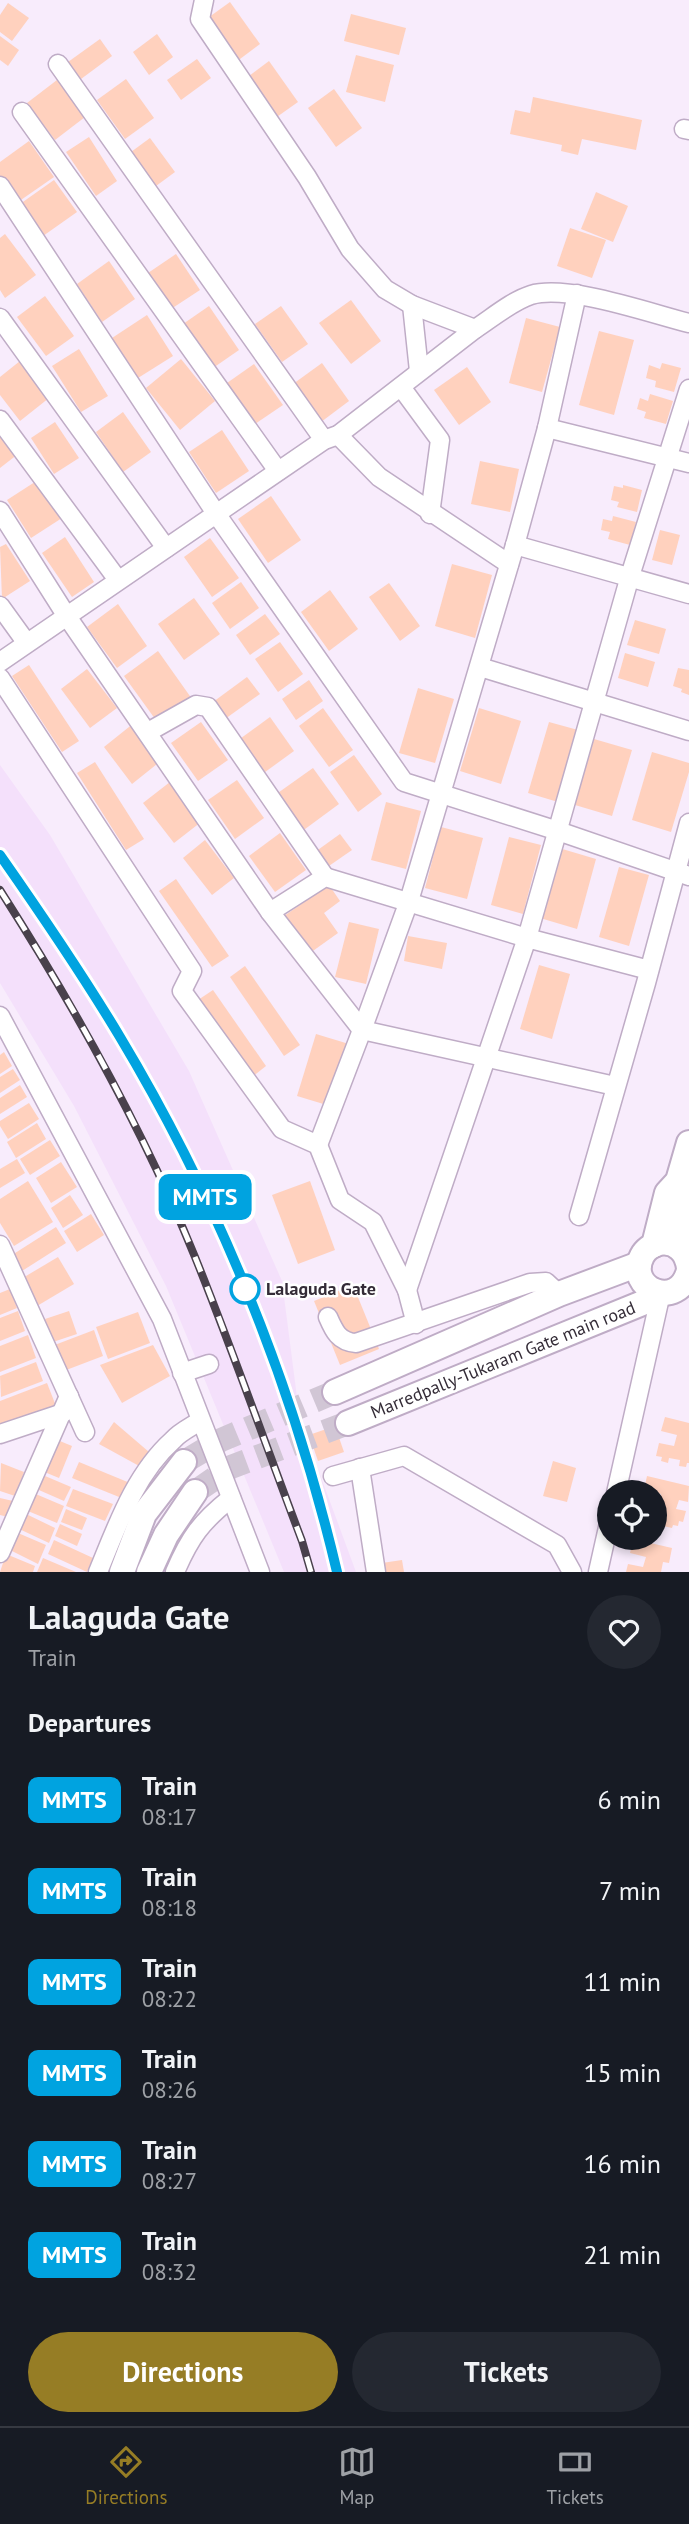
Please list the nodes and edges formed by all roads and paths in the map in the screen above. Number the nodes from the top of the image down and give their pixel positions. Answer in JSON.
{"nodes":[{"id":1,"x":204,"y":0,"type":"edge"},
{"id":2,"x":58,"y":64,"type":"dead end"},
{"id":3,"x":22,"y":112,"type":"dead end"},
{"id":4,"x":0,"y":186,"type":"edge"},
{"id":5,"x":577,"y":295,"type":"junction"},
{"id":6,"x":412,"y":305,"type":"junction"},
{"id":7,"x":0,"y":318,"type":"edge"},
{"id":8,"x":689,"y":323,"type":"edge"},
{"id":9,"x":475,"y":329,"type":"junction"},
{"id":10,"x":419,"y":371,"type":"junction"},
{"id":11,"x":401,"y":387,"type":"junction"},
{"id":12,"x":689,"y":389,"type":"edge"},
{"id":13,"x":0,"y":420,"type":"edge"},
{"id":14,"x":548,"y":428,"type":"junction"},
{"id":15,"x":331,"y":437,"type":"junction"},
{"id":16,"x":668,"y":457,"type":"junction"},
{"id":17,"x":689,"y":463,"type":"edge"},
{"id":18,"x":278,"y":471,"type":"junction"},
{"id":19,"x":0,"y":512,"type":"edge"},
{"id":20,"x":430,"y":514,"type":"junction"},
{"id":21,"x":217,"y":515,"type":"junction"},
{"id":22,"x":515,"y":545,"type":"junction"},
{"id":23,"x":166,"y":548,"type":"junction"},
{"id":24,"x":509,"y":564,"type":"junction"},
{"id":25,"x":630,"y":576,"type":"junction"},
{"id":26,"x":118,"y":580,"type":"junction"},
{"id":27,"x":689,"y":594,"type":"edge"},
{"id":28,"x":0,"y":606,"type":"edge"},
{"id":29,"x":66,"y":615,"type":"junction"},
{"id":30,"x":26,"y":642,"type":"junction"},
{"id":31,"x":0,"y":662,"type":"edge"},
{"id":32,"x":480,"y":667,"type":"junction"},
{"id":33,"x":0,"y":678,"type":"edge"},
{"id":34,"x":595,"y":703,"type":"junction"},
{"id":35,"x":148,"y":732,"type":"junction"},
{"id":36,"x":689,"y":732,"type":"edge"},
{"id":37,"x":440,"y":794,"type":"junction"},
{"id":38,"x":689,"y":823,"type":"edge"},
{"id":39,"x":558,"y":831,"type":"junction"},
{"id":40,"x":682,"y":874,"type":"edge"},
{"id":41,"x":325,"y":877,"type":"junction"},
{"id":42,"x":408,"y":901,"type":"junction"},
{"id":43,"x":270,"y":912,"type":"junction"},
{"id":44,"x":527,"y":938,"type":"junction"},
{"id":45,"x":649,"y":970,"type":"junction"},
{"id":46,"x":0,"y":1016,"type":"edge"},
{"id":47,"x":362,"y":1030,"type":"junction"},
{"id":48,"x":487,"y":1059,"type":"junction"},
{"id":49,"x":615,"y":1086,"type":"junction"},
{"id":50,"x":689,"y":1143,"type":"edge"},
{"id":51,"x":318,"y":1145,"type":"junction"},
{"id":52,"x":579,"y":1216,"type":"dead end"},
{"id":53,"x":0,"y":1245,"type":"edge"},
{"id":54,"x":676,"y":1277,"type":"edge"},
{"id":55,"x":407,"y":1290,"type":"junction"},
{"id":56,"x":559,"y":1294,"type":"junction"},
{"id":57,"x":328,"y":1317,"type":"dead end"},
{"id":58,"x":416,"y":1324,"type":"junction"},
{"id":59,"x":209,"y":1364,"type":"dead end"},
{"id":60,"x":182,"y":1373,"type":"junction"},
{"id":61,"x":335,"y":1392,"type":"tunnel mouth"},
{"id":62,"x":69,"y":1396,"type":"junction"},
{"id":63,"x":63,"y":1413,"type":"junction"},
{"id":64,"x":200,"y":1421,"type":"junction"},
{"id":65,"x":348,"y":1423,"type":"tunnel mouth"},
{"id":66,"x":85,"y":1432,"type":"dead end"},
{"id":67,"x":0,"y":1434,"type":"edge"},
{"id":68,"x":184,"y":1462,"type":"tunnel mouth"},
{"id":69,"x":360,"y":1468,"type":"junction"},
{"id":70,"x":333,"y":1476,"type":"dead end"},
{"id":71,"x":620,"y":1480,"type":"edge"},
{"id":72,"x":195,"y":1492,"type":"tunnel mouth"},
{"id":73,"x":231,"y":1498,"type":"junction"},
{"id":74,"x":603,"y":1550,"type":"edge"},
{"id":75,"x":0,"y":1553,"type":"edge"},
{"id":76,"x":98,"y":1572,"type":"edge"},
{"id":77,"x":121,"y":1572,"type":"edge"},
{"id":78,"x":149,"y":1572,"type":"edge"},
{"id":79,"x":176,"y":1572,"type":"edge"},
{"id":80,"x":260,"y":1572,"type":"edge"},
{"id":81,"x":376,"y":1572,"type":"edge"},
{"id":82,"x":572,"y":1572,"type":"edge"},
{"id":83,"x":598,"y":1572,"type":"edge"}],
"edges":[{"from":1,"to":6,"type":"street"},
{"from":2,"to":15,"type":"street"},
{"from":3,"to":18,"type":"street"},
{"from":4,"to":21,"type":"street"},
{"from":5,"to":8,"type":"street"},
{"from":5,"to":9,"type":"street"},
{"from":5,"to":14,"type":"street"},
{"from":6,"to":9,"type":"street"},
{"from":6,"to":10,"type":"street"},
{"from":7,"to":23,"type":"street"},
{"from":9,"to":10,"type":"street"},
{"from":10,"to":11,"type":"street"},
{"from":11,"to":15,"type":"street"},
{"from":11,"to":20,"type":"street"},
{"from":12,"to":16,"type":"street"},
{"from":13,"to":26,"type":"street"},
{"from":14,"to":16,"type":"street"},
{"from":14,"to":22,"type":"street"},
{"from":15,"to":18,"type":"street"},
{"from":15,"to":20,"type":"street"},
{"from":16,"to":17,"type":"street"},
{"from":16,"to":25,"type":"street"},
{"from":18,"to":21,"type":"street"},
{"from":19,"to":29,"type":"street"},
{"from":20,"to":24,"type":"street"},
{"from":21,"to":23,"type":"street"},
{"from":21,"to":37,"type":"street"},
{"from":22,"to":24,"type":"street"},
{"from":22,"to":25,"type":"street"},
{"from":23,"to":26,"type":"street"},
{"from":24,"to":32,"type":"street"},
{"from":25,"to":27,"type":"street"},
{"from":25,"to":34,"type":"street"},
{"from":26,"to":29,"type":"street"},
{"from":28,"to":30,"type":"street"},
{"from":29,"to":30,"type":"street"},
{"from":29,"to":35,"type":"street"},
{"from":30,"to":31,"type":"street"},
{"from":32,"to":34,"type":"street"},
{"from":32,"to":37,"type":"street"},
{"from":33,"to":51,"type":"street"},
{"from":34,"to":36,"type":"street"},
{"from":34,"to":39,"type":"street"},
{"from":35,"to":41,"type":"street"},
{"from":35,"to":43,"type":"street"},
{"from":37,"to":39,"type":"street"},
{"from":37,"to":42,"type":"street"},
{"from":38,"to":40,"type":"street"},
{"from":39,"to":40,"type":"street"},
{"from":39,"to":44,"type":"street"},
{"from":40,"to":45,"type":"street"},
{"from":41,"to":42,"type":"street"},
{"from":41,"to":43,"type":"street"},
{"from":42,"to":44,"type":"street"},
{"from":42,"to":47,"type":"street"},
{"from":43,"to":47,"type":"street"},
{"from":44,"to":45,"type":"street"},
{"from":44,"to":48,"type":"street"},
{"from":45,"to":49,"type":"street"},
{"from":46,"to":60,"type":"street"},
{"from":47,"to":48,"type":"street"},
{"from":47,"to":51,"type":"street"},
{"from":48,"to":49,"type":"street"},
{"from":48,"to":55,"type":"street"},
{"from":49,"to":52,"type":"street"},
{"from":50,"to":54,"type":"street"},
{"from":51,"to":55,"type":"street"},
{"from":53,"to":62,"type":"street"},
{"from":54,"to":56,"type":"street"},
{"from":54,"to":65,"type":"street","name":"Marredpally-Tukaram Gate main road"},
{"from":54,"to":71,"type":"street"},
{"from":55,"to":58,"type":"street"},
{"from":56,"to":58,"type":"street"},
{"from":56,"to":61,"type":"street"},
{"from":57,"to":58,"type":"street"},
{"from":59,"to":60,"type":"street"},
{"from":60,"to":64,"type":"street"},
{"from":62,"to":63,"type":"street"},
{"from":62,"to":66,"type":"street"},
{"from":63,"to":67,"type":"street"},
{"from":63,"to":75,"type":"street"},
{"from":64,"to":73,"type":"street"},
{"from":64,"to":76,"type":"street"},
{"from":68,"to":77,"type":"street"},
{"from":69,"to":70,"type":"street"},
{"from":69,"to":81,"type":"street"},
{"from":69,"to":82,"type":"street"},
{"from":72,"to":78,"type":"street"},
{"from":73,"to":79,"type":"street"},
{"from":73,"to":80,"type":"street"},
{"from":74,"to":83,"type":"street"}]}
